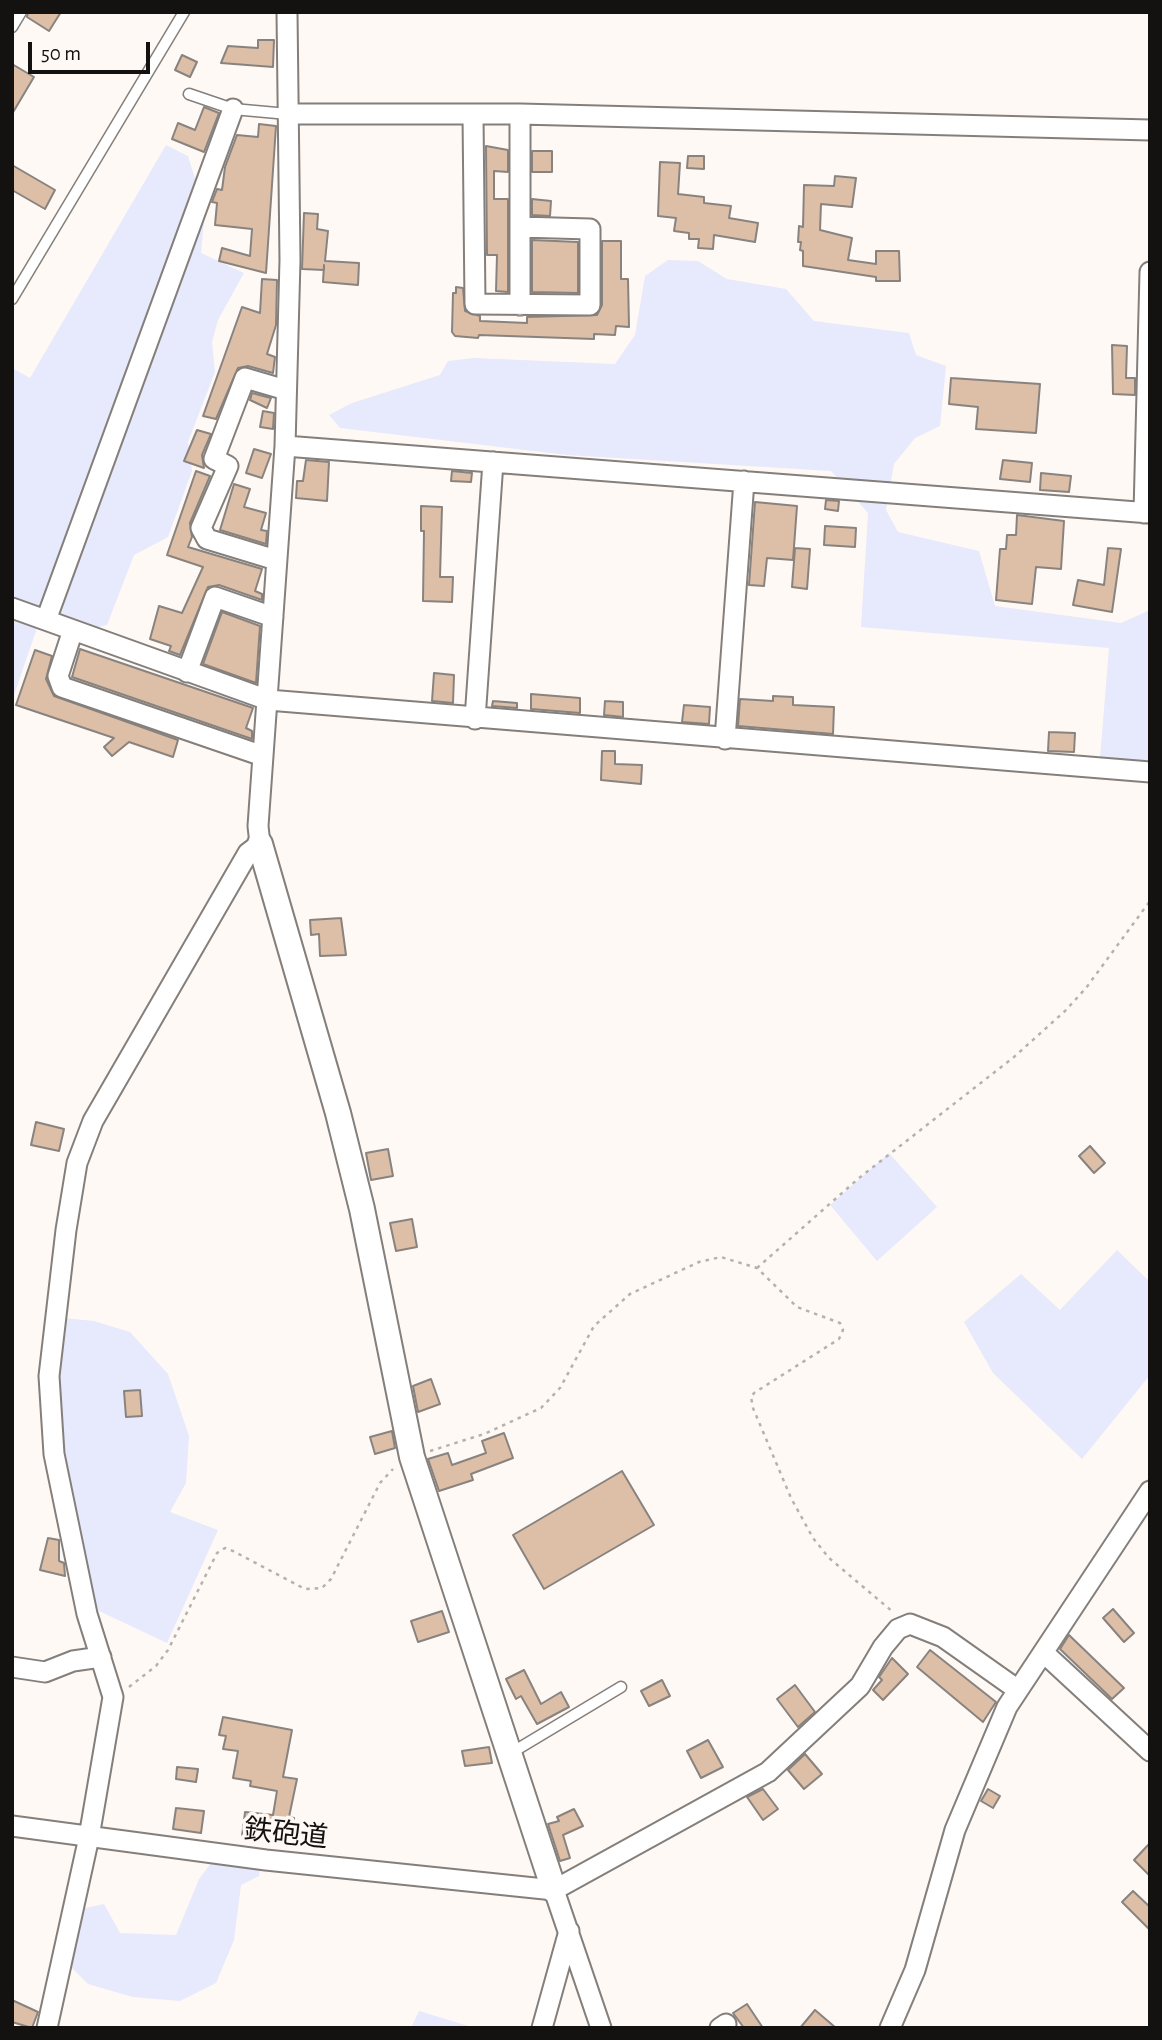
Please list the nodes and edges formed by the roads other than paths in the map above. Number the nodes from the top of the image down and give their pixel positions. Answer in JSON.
{"nodes":[{"id":1,"x":21,"y":12,"type":"edge"},
{"id":2,"x":184,"y":12,"type":"edge"},
{"id":3,"x":287,"y":12,"type":"edge"},
{"id":4,"x":12,"y":27,"type":"edge"},
{"id":5,"x":190,"y":94,"type":"dead end"},
{"id":6,"x":233,"y":109,"type":"junction"},
{"id":7,"x":288,"y":114,"type":"junction"},
{"id":8,"x":520,"y":114,"type":"junction"},
{"id":9,"x":473,"y":115,"type":"junction"},
{"id":10,"x":1150,"y":130,"type":"edge"},
{"id":11,"x":520,"y":227,"type":"junction"},
{"id":12,"x":1150,"y":272,"type":"edge"},
{"id":13,"x":12,"y":299,"type":"edge"},
{"id":14,"x":520,"y":305,"type":"junction"},
{"id":15,"x":286,"y":390,"type":"junction"},
{"id":16,"x":285,"y":446,"type":"junction"},
{"id":17,"x":493,"y":462,"type":"junction"},
{"id":18,"x":744,"y":481,"type":"junction"},
{"id":19,"x":1147,"y":513,"type":"edge"},
{"id":20,"x":276,"y":560,"type":"junction"},
{"id":21,"x":12,"y":608,"type":"edge"},
{"id":22,"x":273,"y":617,"type":"junction"},
{"id":23,"x":46,"y":620,"type":"junction"},
{"id":24,"x":73,"y":630,"type":"junction"},
{"id":25,"x":187,"y":672,"type":"junction"},
{"id":26,"x":268,"y":700,"type":"junction"},
{"id":27,"x":475,"y":719,"type":"junction"},
{"id":28,"x":725,"y":739,"type":"junction"},
{"id":29,"x":263,"y":756,"type":"junction"},
{"id":30,"x":1150,"y":772,"type":"edge"},
{"id":31,"x":260,"y":844,"type":"junction"},
{"id":32,"x":1150,"y":1491,"type":"edge"},
{"id":33,"x":1044,"y":1653,"type":"junction"},
{"id":34,"x":101,"y":1657,"type":"junction"},
{"id":35,"x":12,"y":1667,"type":"edge"},
{"id":36,"x":621,"y":1687,"type":"dead end"},
{"id":37,"x":1018,"y":1690,"type":"junction"},
{"id":38,"x":1150,"y":1751,"type":"edge"},
{"id":39,"x":511,"y":1754,"type":"junction"},
{"id":40,"x":12,"y":1826,"type":"edge"},
{"id":41,"x":89,"y":1837,"type":"junction"},
{"id":42,"x":554,"y":1890,"type":"junction"},
{"id":43,"x":569,"y":1931,"type":"junction"},
{"id":44,"x":47,"y":2028,"type":"edge"},
{"id":45,"x":542,"y":2028,"type":"edge"},
{"id":46,"x":601,"y":2028,"type":"edge"},
{"id":47,"x":890,"y":2028,"type":"edge"}],
"edges":[{"from":1,"to":4,"type":"lane"},
{"from":2,"to":13,"type":"lane"},
{"from":3,"to":7,"type":"street"},
{"from":5,"to":6,"type":"lane"},
{"from":6,"to":7,"type":"lane"},
{"from":6,"to":23,"type":"street"},
{"from":7,"to":9,"type":"street"},
{"from":7,"to":15,"type":"street"},
{"from":8,"to":9,"type":"street"},
{"from":8,"to":10,"type":"street"},
{"from":8,"to":11,"type":"street"},
{"from":9,"to":14,"type":"street"},
{"from":11,"to":14,"type":"street"},
{"from":11,"to":14,"type":"street"},
{"from":12,"to":19,"type":"street"},
{"from":15,"to":16,"type":"street"},
{"from":15,"to":20,"type":"street"},
{"from":16,"to":17,"type":"street"},
{"from":16,"to":20,"type":"street"},
{"from":17,"to":18,"type":"street"},
{"from":17,"to":27,"type":"street"},
{"from":18,"to":19,"type":"street"},
{"from":18,"to":28,"type":"street"},
{"from":20,"to":22,"type":"street"},
{"from":21,"to":23,"type":"street"},
{"from":22,"to":25,"type":"street"},
{"from":22,"to":26,"type":"street"},
{"from":23,"to":24,"type":"street"},
{"from":24,"to":25,"type":"street"},
{"from":24,"to":29,"type":"street"},
{"from":25,"to":26,"type":"street"},
{"from":26,"to":27,"type":"street"},
{"from":26,"to":29,"type":"street"},
{"from":27,"to":28,"type":"street"},
{"from":28,"to":30,"type":"street"},
{"from":29,"to":31,"type":"street"},
{"from":31,"to":34,"type":"street"},
{"from":31,"to":39,"type":"street"},
{"from":32,"to":33,"type":"street"},
{"from":33,"to":37,"type":"street"},
{"from":33,"to":38,"type":"street"},
{"from":34,"to":35,"type":"street"},
{"from":34,"to":41,"type":"street"},
{"from":36,"to":39,"type":"lane"},
{"from":37,"to":42,"type":"street"},
{"from":37,"to":47,"type":"street"},
{"from":39,"to":42,"type":"street"},
{"from":40,"to":41,"type":"street","name":"鉄砲道"},
{"from":41,"to":42,"type":"street","name":"鉄砲道"},
{"from":41,"to":44,"type":"street"},
{"from":42,"to":43,"type":"street"},
{"from":43,"to":45,"type":"street"},
{"from":43,"to":46,"type":"street"}]}
